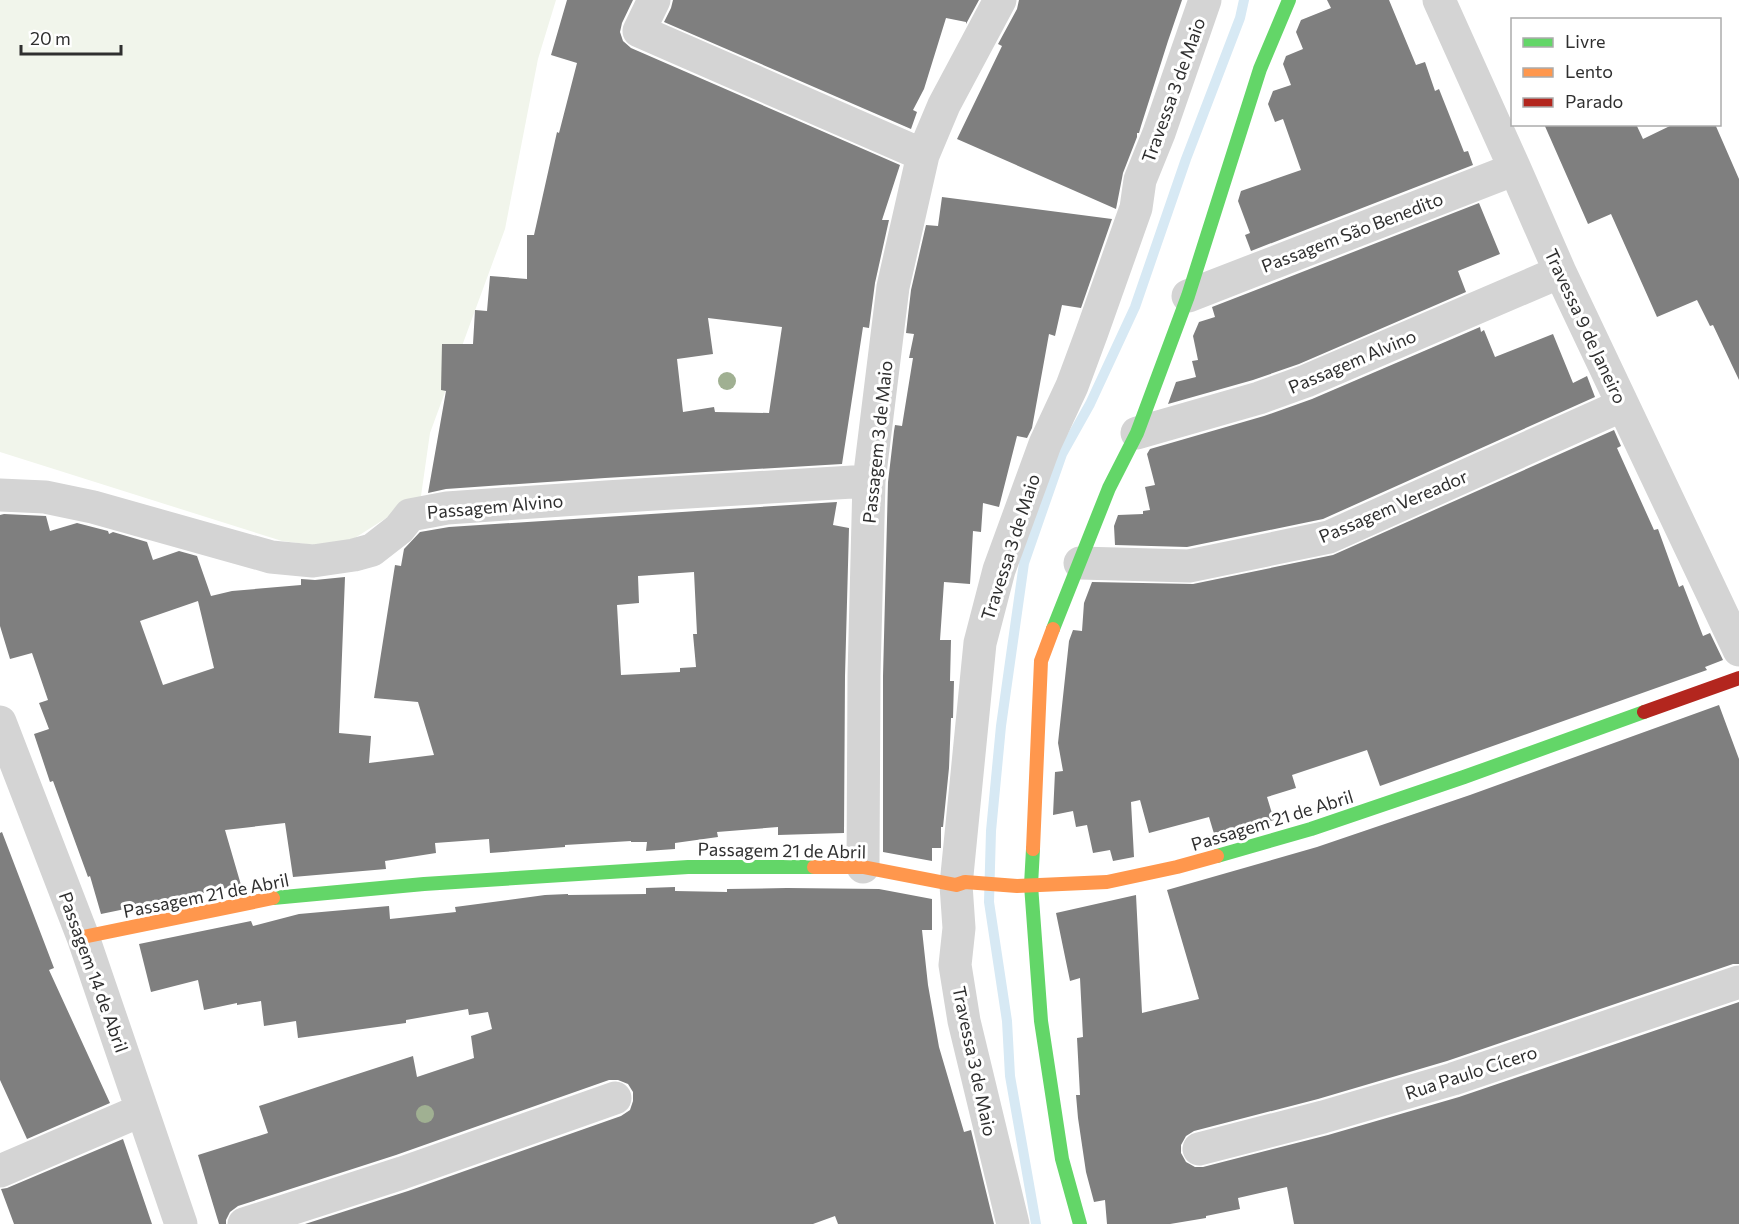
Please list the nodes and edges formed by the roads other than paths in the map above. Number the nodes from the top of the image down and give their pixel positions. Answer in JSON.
{"nodes":[{"id":1,"x":654,"y":0,"type":"edge"},
{"id":2,"x":1000,"y":0,"type":"edge"},
{"id":3,"x":1204,"y":0,"type":"edge"},
{"id":4,"x":1289,"y":0,"type":"edge"},
{"id":5,"x":1439,"y":0,"type":"edge"},
{"id":6,"x":923,"y":154,"type":"junction"},
{"id":7,"x":1515,"y":169,"type":"junction"},
{"id":8,"x":1560,"y":272,"type":"junction"},
{"id":9,"x":1188,"y":296,"type":"junction"},
{"id":10,"x":1623,"y":405,"type":"junction"},
{"id":11,"x":1137,"y":433,"type":"junction"},
{"id":12,"x":869,"y":481,"type":"junction"},
{"id":13,"x":0,"y":495,"type":"edge"},
{"id":14,"x":1080,"y":563,"type":"junction"},
{"id":15,"x":1739,"y":650,"type":"edge"},
{"id":16,"x":1739,"y":678,"type":"edge"},
{"id":17,"x":0,"y":722,"type":"edge"},
{"id":18,"x":863,"y":867,"type":"junction"},
{"id":19,"x":960,"y":884,"type":"junction"},
{"id":20,"x":1031,"y":885,"type":"junction"},
{"id":21,"x":83,"y":937,"type":"junction"},
{"id":22,"x":1739,"y":982,"type":"edge"},
{"id":23,"x":615,"y":1098,"type":"dead end"},
{"id":24,"x":142,"y":1110,"type":"junction"},
{"id":25,"x":1199,"y":1149,"type":"dead end"},
{"id":26,"x":0,"y":1171,"type":"edge"},
{"id":27,"x":181,"y":1224,"type":"edge"},
{"id":28,"x":244,"y":1224,"type":"edge"},
{"id":29,"x":1013,"y":1224,"type":"edge"},
{"id":30,"x":1080,"y":1224,"type":"edge"}],
"edges":[{"from":1,"to":6,"type":"street"},
{"from":2,"to":6,"type":"street","name":"Passagem 3 de Maio"},
{"from":3,"to":19,"type":"street","name":"Travessa 3 de Maio"},
{"from":4,"to":9,"type":"street"},
{"from":5,"to":7,"type":"street","name":"Travessa 9 de Janeiro"},
{"from":6,"to":12,"type":"street","name":"Passagem 3 de Maio"},
{"from":7,"to":8,"type":"street","name":"Travessa 9 de Janeiro"},
{"from":7,"to":9,"type":"street","name":"Passagem São Benedito"},
{"from":8,"to":10,"type":"street","name":"Travessa 9 de Janeiro"},
{"from":8,"to":11,"type":"street","name":"Passagem Alvino"},
{"from":9,"to":11,"type":"street"},
{"from":10,"to":14,"type":"street","name":"Passagem Vereador"},
{"from":10,"to":15,"type":"street","name":"Travessa 9 de Janeiro"},
{"from":11,"to":14,"type":"street"},
{"from":12,"to":13,"type":"street","name":"Passagem Alvino"},
{"from":12,"to":18,"type":"street","name":"Passagem 3 de Maio"},
{"from":14,"to":20,"type":"street"},
{"from":16,"to":20,"type":"street","name":"Passagem 21 de Abril"},
{"from":17,"to":21,"type":"street","name":"Passagem 14 de Abril"},
{"from":18,"to":19,"type":"street","name":"Passagem 21 de Abril"},
{"from":18,"to":21,"type":"street","name":"Passagem 21 de Abril"},
{"from":19,"to":20,"type":"street","name":"Passagem 21 de Abril"},
{"from":19,"to":29,"type":"street","name":"Travessa 3 de Maio"},
{"from":20,"to":30,"type":"street"},
{"from":21,"to":24,"type":"street","name":"Passagem 14 de Abril"},
{"from":22,"to":25,"type":"street","name":"Rua Paulo Cícero"},
{"from":23,"to":28,"type":"street"},
{"from":24,"to":26,"type":"street"},
{"from":24,"to":27,"type":"street","name":"Passagem 14 de Abril"}]}
